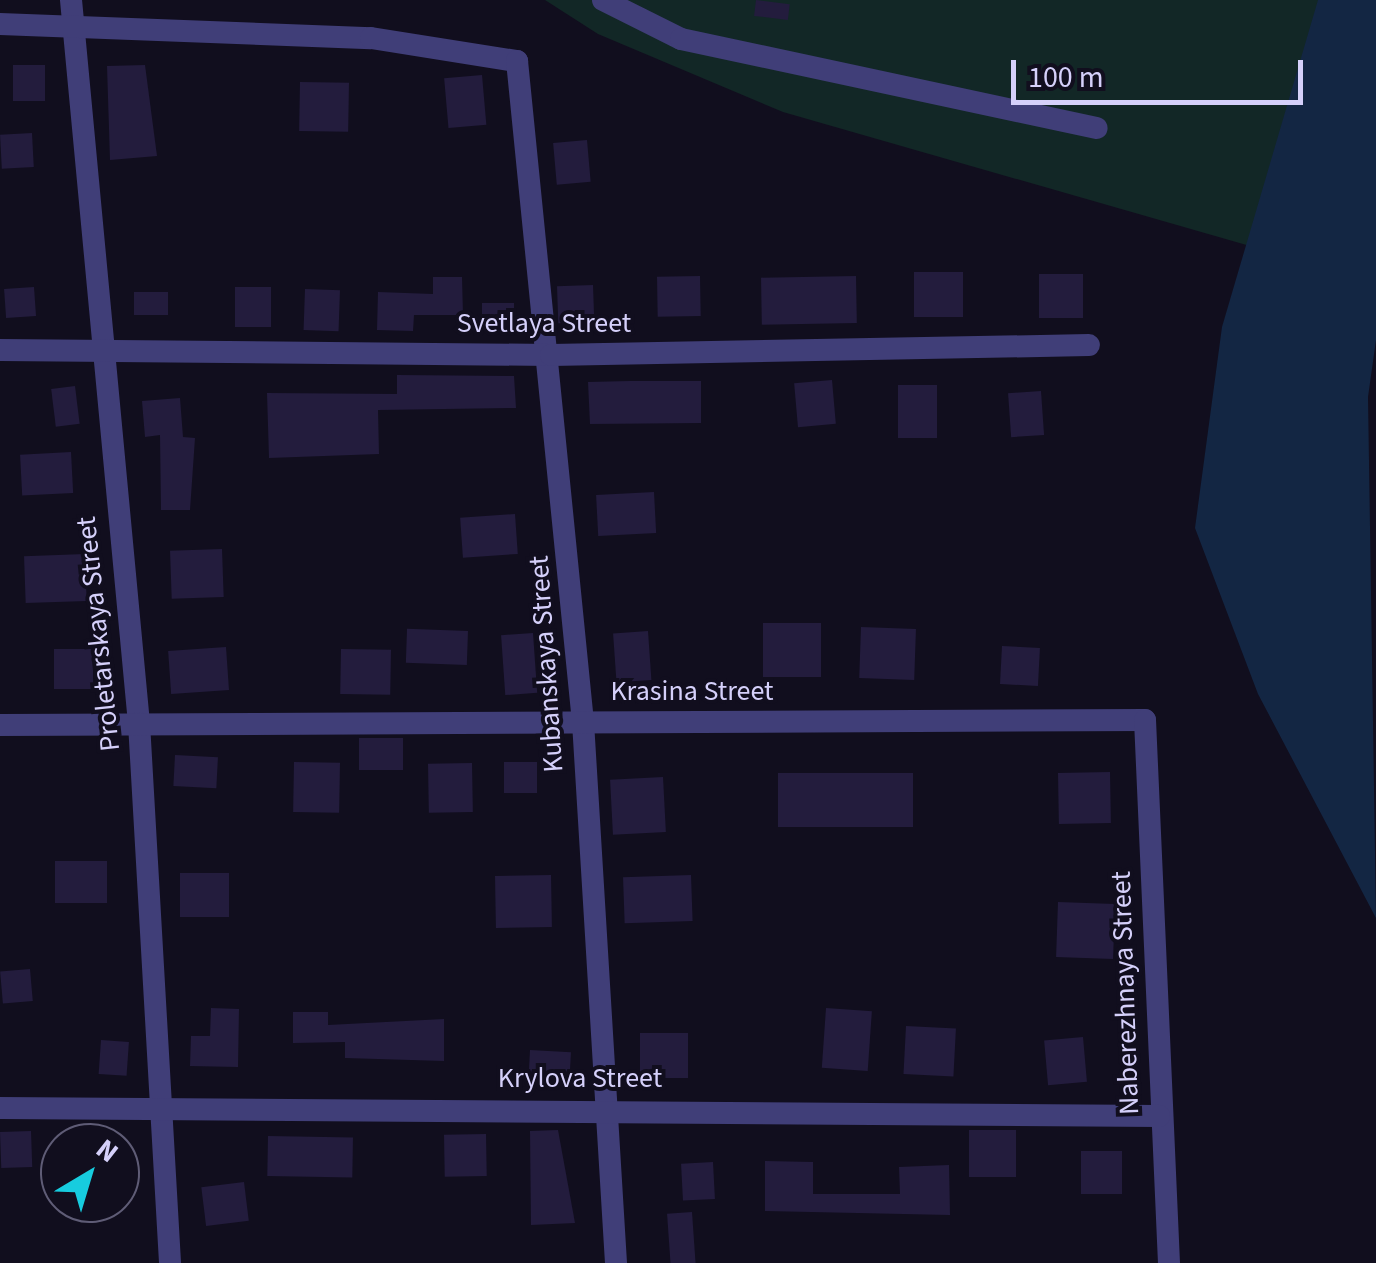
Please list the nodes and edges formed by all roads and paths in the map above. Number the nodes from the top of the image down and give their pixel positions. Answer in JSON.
{"nodes":[{"id":1,"x":70,"y":0,"type":"edge"},
{"id":2,"x":603,"y":0,"type":"edge"},
{"id":3,"x":0,"y":24,"type":"edge"},
{"id":4,"x":73,"y":27,"type":"junction"},
{"id":5,"x":1097,"y":128,"type":"dead end"},
{"id":6,"x":1088,"y":345,"type":"dead end"},
{"id":7,"x":0,"y":350,"type":"edge"},
{"id":8,"x":98,"y":351,"type":"junction"},
{"id":9,"x":551,"y":354,"type":"junction"},
{"id":10,"x":1145,"y":720,"type":"joint"},
{"id":11,"x":582,"y":722,"type":"junction"},
{"id":12,"x":139,"y":723,"type":"junction"},
{"id":13,"x":0,"y":724,"type":"edge"},
{"id":14,"x":602,"y":1107,"type":"junction"},
{"id":15,"x":0,"y":1108,"type":"edge"},
{"id":16,"x":156,"y":1111,"type":"junction"},
{"id":17,"x":1159,"y":1116,"type":"junction"},
{"id":18,"x":170,"y":1263,"type":"edge"},
{"id":19,"x":616,"y":1263,"type":"edge"},
{"id":20,"x":1169,"y":1263,"type":"edge"}],
"edges":[{"from":1,"to":4,"type":"street","name":"Proletarskaya Street"},
{"from":2,"to":5,"type":"street"},
{"from":3,"to":4,"type":"street"},
{"from":4,"to":8,"type":"street","name":"Proletarskaya Street"},
{"from":4,"to":9,"type":"street","name":"Kubanskaya Street"},
{"from":6,"to":9,"type":"street","name":"Svetlaya Street"},
{"from":7,"to":8,"type":"street","name":"Svetlaya Street"},
{"from":8,"to":9,"type":"street","name":"Svetlaya Street"},
{"from":8,"to":12,"type":"street","name":"Proletarskaya Street"},
{"from":9,"to":11,"type":"street","name":"Kubanskaya Street"},
{"from":10,"to":11,"type":"street","name":"Krasina Street"},
{"from":10,"to":17,"type":"street","name":"Naberezhnaya Street"},
{"from":11,"to":12,"type":"street","name":"Krasina Street"},
{"from":11,"to":14,"type":"street","name":"Kubanskaya Street"},
{"from":12,"to":13,"type":"street","name":"Krasina Street"},
{"from":12,"to":16,"type":"street","name":"Proletarskaya Street"},
{"from":14,"to":16,"type":"street","name":"Krylova Street"},
{"from":14,"to":17,"type":"street","name":"Krylova Street"},
{"from":14,"to":19,"type":"street","name":"Kubanskaya Street"},
{"from":15,"to":16,"type":"street","name":"Krylova Street"},
{"from":16,"to":18,"type":"street","name":"Proletarskaya Street"},
{"from":17,"to":20,"type":"street","name":"Naberezhnaya Street"}]}
